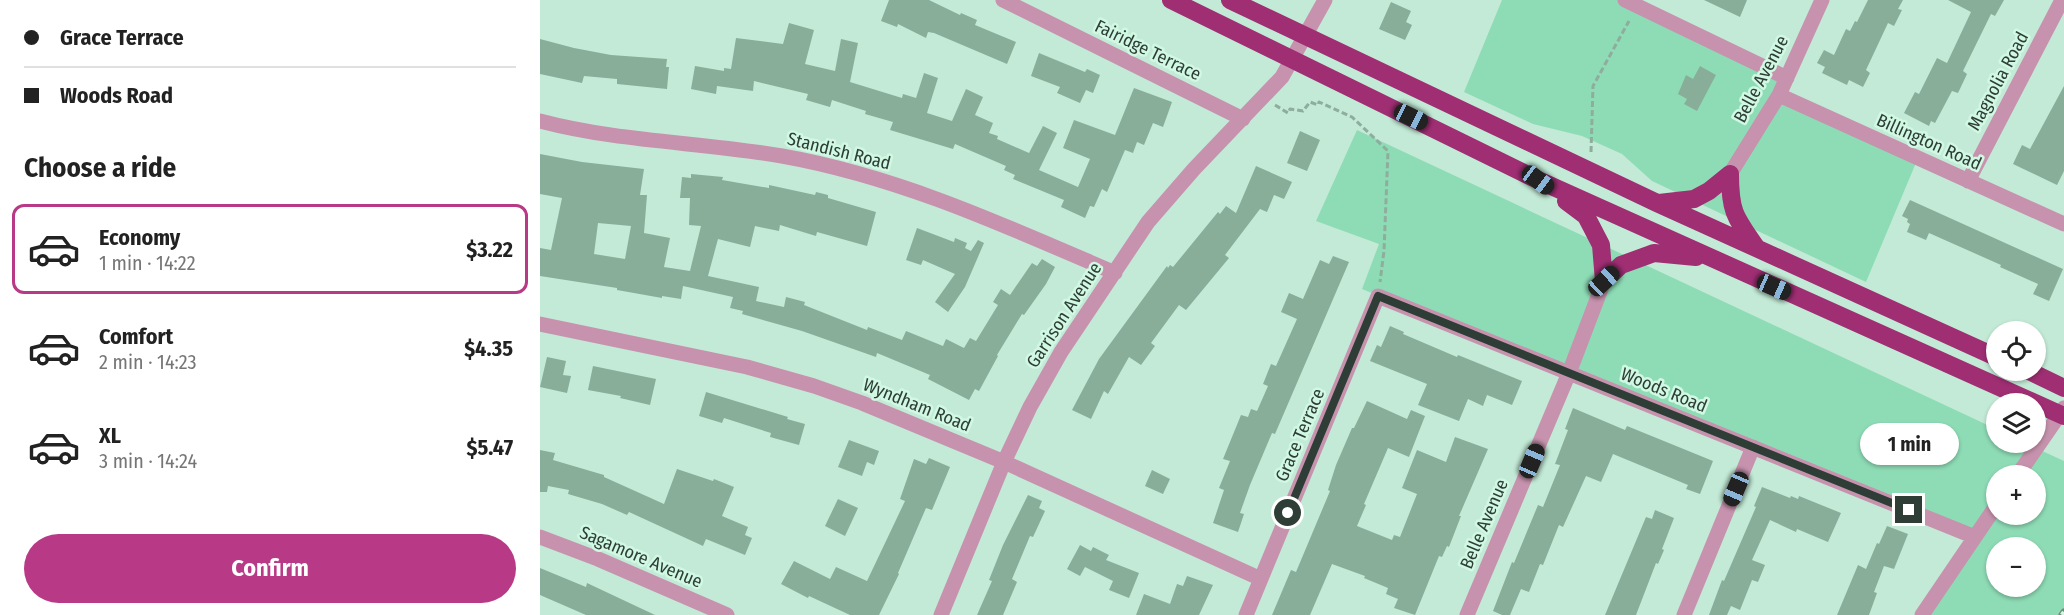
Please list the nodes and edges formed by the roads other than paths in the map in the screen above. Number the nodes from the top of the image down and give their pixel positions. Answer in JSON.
{"nodes":[{"id":1,"x":1004,"y":0,"type":"edge"},
{"id":2,"x":1171,"y":0,"type":"edge"},
{"id":3,"x":1230,"y":0,"type":"edge"},
{"id":4,"x":1822,"y":0,"type":"edge"},
{"id":5,"x":2062,"y":0,"type":"edge"},
{"id":6,"x":1631,"y":3,"type":"edge"},
{"id":7,"x":1321,"y":6,"type":"edge"},
{"id":8,"x":1786,"y":78,"type":"junction"},
{"id":9,"x":1779,"y":95,"type":"junction"},
{"id":10,"x":1243,"y":119,"type":"junction"},
{"id":11,"x":540,"y":121,"type":"edge"},
{"id":12,"x":1730,"y":174,"type":"junction"},
{"id":13,"x":1538,"y":180,"type":"junction"},
{"id":14,"x":1968,"y":181,"type":"junction"},
{"id":15,"x":1657,"y":203,"type":"junction"},
{"id":16,"x":2064,"y":224,"type":"edge"},
{"id":17,"x":1756,"y":247,"type":"junction"},
{"id":18,"x":1709,"y":258,"type":"junction"},
{"id":19,"x":1115,"y":273,"type":"junction"},
{"id":20,"x":1604,"y":281,"type":"junction"},
{"id":21,"x":540,"y":324,"type":"edge"},
{"id":22,"x":1362,"y":336,"type":"joint"},
{"id":23,"x":1986,"y":352,"type":"edge"},
{"id":24,"x":1569,"y":373,"type":"junction"},
{"id":25,"x":2064,"y":408,"type":"edge"},
{"id":26,"x":2064,"y":416,"type":"edge"},
{"id":27,"x":1753,"y":447,"type":"junction"},
{"id":28,"x":1004,"y":462,"type":"junction"},
{"id":29,"x":2025,"y":465,"type":"edge"},
{"id":30,"x":1986,"y":521,"type":"edge"},
{"id":31,"x":540,"y":537,"type":"edge"},
{"id":32,"x":1975,"y":537,"type":"junction"},
{"id":33,"x":1261,"y":579,"type":"junction"},
{"id":34,"x":727,"y":615,"type":"edge"},
{"id":35,"x":941,"y":615,"type":"edge"},
{"id":36,"x":1246,"y":615,"type":"edge"},
{"id":37,"x":1467,"y":615,"type":"edge"},
{"id":38,"x":1684,"y":615,"type":"edge"},
{"id":39,"x":1922,"y":615,"type":"edge"}],
"edges":[{"from":1,"to":10,"type":"street","name":"Fairidge Terrace"},
{"from":2,"to":13,"type":"highway"},
{"from":3,"to":15,"type":"highway"},
{"from":4,"to":8,"type":"street","name":"Belle Avenue"},
{"from":5,"to":14,"type":"street","name":"Magnolia Road"},
{"from":6,"to":8,"type":"street"},
{"from":7,"to":10,"type":"street","name":"Garrison Avenue"},
{"from":8,"to":9,"type":"street","name":"Belle Avenue"},
{"from":9,"to":12,"type":"street","name":"Belle Avenue"},
{"from":9,"to":14,"type":"street","name":"Billington Road"},
{"from":10,"to":19,"type":"street","name":"Garrison Avenue"},
{"from":11,"to":19,"type":"street","name":"Standish Road"},
{"from":12,"to":15,"type":"highway"},
{"from":12,"to":17,"type":"highway"},
{"from":13,"to":18,"type":"highway"},
{"from":13,"to":20,"type":"highway"},
{"from":14,"to":16,"type":"street","name":"Billington Road"},
{"from":15,"to":17,"type":"highway"},
{"from":17,"to":23,"type":"highway"},
{"from":18,"to":20,"type":"highway"},
{"from":18,"to":26,"type":"highway"},
{"from":19,"to":28,"type":"street","name":"Garrison Avenue"},
{"from":20,"to":24,"type":"street","name":"Belle Avenue"},
{"from":21,"to":28,"type":"street","name":"Wyndham Road"},
{"from":22,"to":24,"type":"street","name":"Woods Road"},
{"from":22,"to":33,"type":"street","name":"Grace Terrace"},
{"from":24,"to":27,"type":"street","name":"Woods Road"},
{"from":24,"to":37,"type":"street","name":"Belle Avenue"},
{"from":25,"to":29,"type":"street"},
{"from":27,"to":32,"type":"street","name":"Woods Road"},
{"from":27,"to":38,"type":"street"},
{"from":28,"to":33,"type":"street","name":"Wyndham Road"},
{"from":28,"to":35,"type":"street","name":"Garrison Avenue"},
{"from":30,"to":32,"type":"street"},
{"from":31,"to":34,"type":"street","name":"Sagamore Avenue"},
{"from":32,"to":39,"type":"street"},
{"from":33,"to":36,"type":"street","name":"Grace Terrace"}]}
